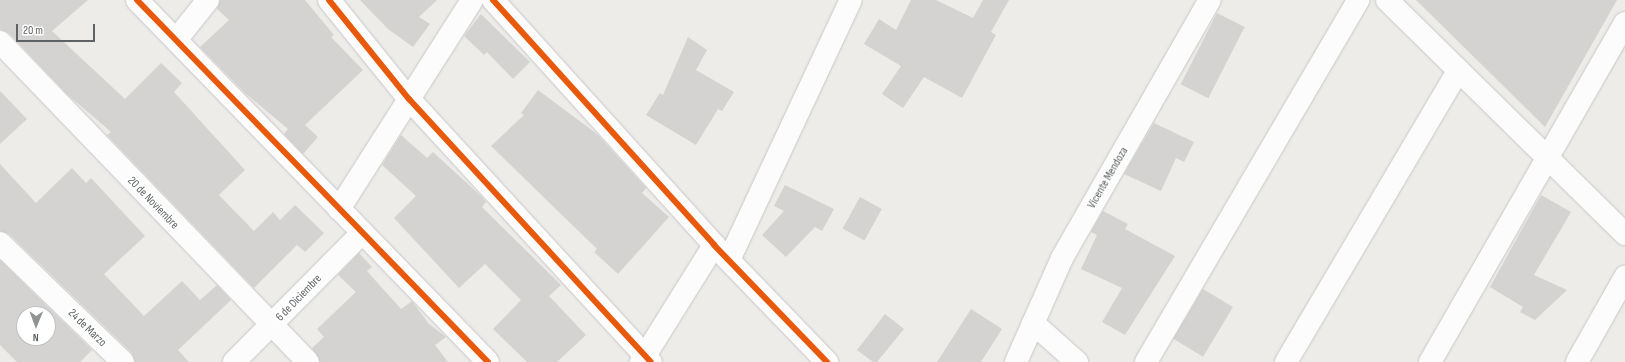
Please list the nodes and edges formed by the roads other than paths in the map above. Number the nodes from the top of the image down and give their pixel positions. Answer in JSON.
{"nodes":[{"id":1,"x":137,"y":0,"type":"edge"},
{"id":2,"x":208,"y":0,"type":"edge"},
{"id":3,"x":329,"y":0,"type":"edge"},
{"id":4,"x":472,"y":0,"type":"edge"},
{"id":5,"x":493,"y":0,"type":"edge"},
{"id":6,"x":851,"y":0,"type":"edge"},
{"id":7,"x":1210,"y":0,"type":"edge"},
{"id":8,"x":1358,"y":0,"type":"edge"},
{"id":9,"x":1387,"y":0,"type":"edge"},
{"id":10,"x":1625,"y":23,"type":"edge"},
{"id":11,"x":176,"y":40,"type":"junction"},
{"id":12,"x":0,"y":42,"type":"edge"},
{"id":13,"x":1459,"y":70,"type":"junction"},
{"id":14,"x":409,"y":99,"type":"junction"},
{"id":15,"x":1549,"y":158,"type":"junction"},
{"id":16,"x":339,"y":209,"type":"junction"},
{"id":17,"x":362,"y":233,"type":"junction"},
{"id":18,"x":1625,"y":234,"type":"edge"},
{"id":19,"x":0,"y":243,"type":"edge"},
{"id":20,"x":714,"y":244,"type":"junction"},
{"id":21,"x":730,"y":260,"type":"junction"},
{"id":22,"x":1625,"y":277,"type":"edge"},
{"id":23,"x":1033,"y":323,"type":"junction"},
{"id":24,"x":271,"y":326,"type":"junction"},
{"id":25,"x":646,"y":360,"type":"edge"},
{"id":26,"x":123,"y":362,"type":"edge"},
{"id":27,"x":234,"y":362,"type":"edge"},
{"id":28,"x":308,"y":362,"type":"edge"},
{"id":29,"x":488,"y":362,"type":"edge"},
{"id":30,"x":826,"y":362,"type":"edge"},
{"id":31,"x":1016,"y":362,"type":"edge"},
{"id":32,"x":1077,"y":362,"type":"edge"},
{"id":33,"x":1146,"y":362,"type":"edge"},
{"id":34,"x":1286,"y":362,"type":"edge"},
{"id":35,"x":1430,"y":362,"type":"edge"},
{"id":36,"x":1577,"y":362,"type":"edge"}],
"edges":[{"from":1,"to":11,"type":"street"},
{"from":2,"to":11,"type":"street"},
{"from":3,"to":14,"type":"street"},
{"from":4,"to":14,"type":"street"},
{"from":5,"to":20,"type":"street"},
{"from":6,"to":21,"type":"street"},
{"from":7,"to":23,"type":"street","name":"Vicente Mendoza"},
{"from":8,"to":33,"type":"street"},
{"from":9,"to":13,"type":"street"},
{"from":10,"to":15,"type":"street"},
{"from":11,"to":16,"type":"street"},
{"from":12,"to":24,"type":"street","name":"20 de Noviembre"},
{"from":13,"to":15,"type":"street"},
{"from":13,"to":34,"type":"street"},
{"from":14,"to":16,"type":"street"},
{"from":14,"to":25,"type":"street"},
{"from":15,"to":18,"type":"street"},
{"from":15,"to":35,"type":"street"},
{"from":16,"to":17,"type":"street"},
{"from":17,"to":24,"type":"street","name":"6 de Diciembre"},
{"from":17,"to":29,"type":"street"},
{"from":19,"to":26,"type":"street","name":"24 de Marzo"},
{"from":20,"to":21,"type":"street"},
{"from":20,"to":25,"type":"street"},
{"from":21,"to":30,"type":"street"},
{"from":22,"to":36,"type":"street"},
{"from":23,"to":31,"type":"street","name":"Vicente Mendoza"},
{"from":23,"to":32,"type":"street"},
{"from":24,"to":27,"type":"street","name":"6 de Diciembre"},
{"from":24,"to":28,"type":"street","name":"20 de Noviembre"}]}
